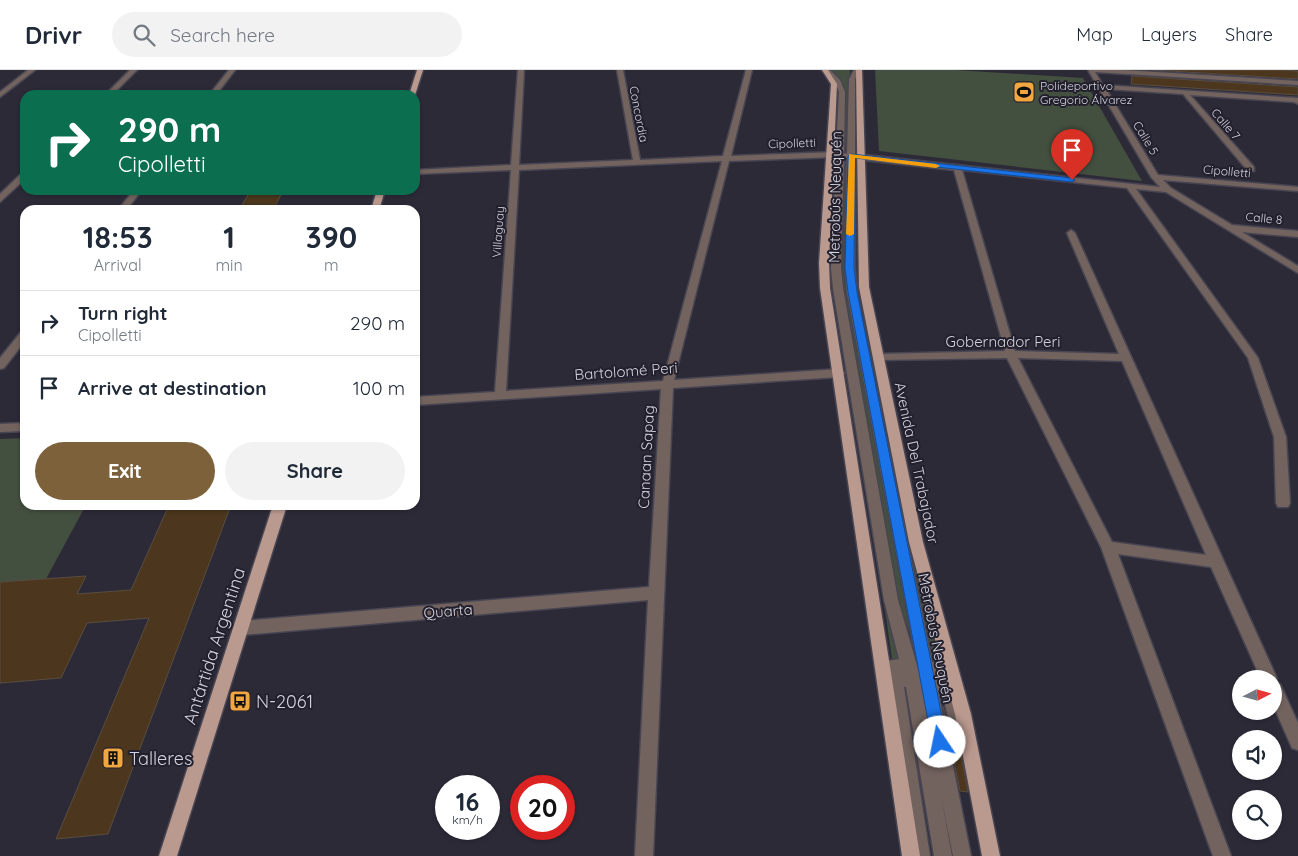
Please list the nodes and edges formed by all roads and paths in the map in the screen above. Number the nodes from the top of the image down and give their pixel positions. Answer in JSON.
{"nodes":[{"id":1,"x":32,"y":70,"type":"edge"},
{"id":2,"x":134,"y":70,"type":"edge"},
{"id":3,"x":232,"y":70,"type":"edge"},
{"id":4,"x":420,"y":70,"type":"edge"},
{"id":5,"x":521,"y":70,"type":"edge"},
{"id":6,"x":620,"y":70,"type":"edge"},
{"id":7,"x":748,"y":70,"type":"edge"},
{"id":8,"x":858,"y":70,"type":"edge"},
{"id":9,"x":1092,"y":70,"type":"edge"},
{"id":10,"x":826,"y":71,"type":"edge"},
{"id":11,"x":1298,"y":84,"type":"edge"},
{"id":12,"x":1101,"y":87,"type":"junction"},
{"id":13,"x":113,"y":90,"type":"edge"},
{"id":14,"x":216,"y":90,"type":"edge"},
{"id":15,"x":414,"y":90,"type":"edge"},
{"id":16,"x":1185,"y":93,"type":"junction"},
{"id":17,"x":0,"y":95,"type":"edge"},
{"id":18,"x":1297,"y":101,"type":"edge"},
{"id":19,"x":846,"y":155,"type":"junction"},
{"id":20,"x":725,"y":158,"type":"junction"},
{"id":21,"x":637,"y":162,"type":"junction"},
{"id":22,"x":515,"y":167,"type":"junction"},
{"id":23,"x":958,"y":169,"type":"junction"},
{"id":24,"x":1251,"y":169,"type":"dead end"},
{"id":25,"x":420,"y":172,"type":"edge"},
{"id":26,"x":1155,"y":177,"type":"junction"},
{"id":27,"x":20,"y":180,"type":"edge"},
{"id":28,"x":1129,"y":185,"type":"junction"},
{"id":29,"x":10,"y":189,"type":"junction"},
{"id":30,"x":20,"y":189,"type":"edge"},
{"id":31,"x":1298,"y":189,"type":"edge"},
{"id":32,"x":0,"y":190,"type":"edge"},
{"id":33,"x":1168,"y":190,"type":"junction"},
{"id":34,"x":134,"y":195,"type":"edge"},
{"id":35,"x":0,"y":199,"type":"edge"},
{"id":36,"x":126,"y":205,"type":"edge"},
{"id":37,"x":1228,"y":228,"type":"junction"},
{"id":38,"x":1071,"y":232,"type":"dead end"},
{"id":39,"x":1298,"y":234,"type":"edge"},
{"id":40,"x":1298,"y":270,"type":"edge"},
{"id":41,"x":20,"y":340,"type":"edge"},
{"id":42,"x":1011,"y":354,"type":"junction"},
{"id":43,"x":878,"y":357,"type":"junction"},
{"id":44,"x":1127,"y":358,"type":"junction"},
{"id":45,"x":0,"y":366,"type":"edge"},
{"id":46,"x":839,"y":373,"type":"junction"},
{"id":47,"x":667,"y":384,"type":"junction"},
{"id":48,"x":500,"y":395,"type":"junction"},
{"id":49,"x":420,"y":401,"type":"edge"},
{"id":50,"x":20,"y":427,"type":"edge"},
{"id":51,"x":0,"y":428,"type":"edge"},
{"id":52,"x":1283,"y":503,"type":"dead end"},
{"id":53,"x":278,"y":510,"type":"edge"},
{"id":54,"x":1108,"y":548,"type":"junction"},
{"id":55,"x":1216,"y":562,"type":"junction"},
{"id":56,"x":655,"y":593,"type":"junction"},
{"id":57,"x":241,"y":628,"type":"junction"},
{"id":58,"x":1265,"y":670,"type":"edge"},
{"id":59,"x":1282,"y":707,"type":"edge"},
{"id":60,"x":1298,"y":742,"type":"edge"},
{"id":61,"x":168,"y":856,"type":"edge"},
{"id":62,"x":644,"y":856,"type":"edge"},
{"id":63,"x":912,"y":856,"type":"edge"},
{"id":64,"x":921,"y":856,"type":"edge"},
{"id":65,"x":935,"y":856,"type":"edge"},
{"id":66,"x":943,"y":856,"type":"edge"},
{"id":67,"x":962,"y":856,"type":"edge"},
{"id":68,"x":970,"y":856,"type":"edge"},
{"id":69,"x":984,"y":856,"type":"edge"},
{"id":70,"x":992,"y":856,"type":"edge"},
{"id":71,"x":1222,"y":856,"type":"edge"}],
"edges":[{"from":1,"to":17,"type":"street"},
{"from":2,"to":13,"type":"street"},
{"from":3,"to":14,"type":"street"},
{"from":4,"to":15,"type":"main road"},
{"from":5,"to":22,"type":"street","name":"Villaguay"},
{"from":6,"to":21,"type":"street","name":"Concordia"},
{"from":7,"to":20,"type":"street","name":"Canaan Sapag"},
{"from":8,"to":19,"type":"main road","name":"Avenida Del Trabajador"},
{"from":9,"to":11,"type":"street"},
{"from":9,"to":12,"type":"street","name":"Calle 5"},
{"from":10,"to":19,"type":"street","name":"Metrobús Neuquén"},
{"from":12,"to":16,"type":"street"},
{"from":12,"to":26,"type":"street","name":"Calle 5"},
{"from":16,"to":18,"type":"street"},
{"from":16,"to":24,"type":"street","name":"Calle 7"},
{"from":19,"to":20,"type":"street","name":"Cipolletti"},
{"from":19,"to":23,"type":"street","name":"Cipolletti"},
{"from":19,"to":43,"type":"main road","name":"Avenida Del Trabajador"},
{"from":19,"to":46,"type":"main road","name":"Avenida Del Trabajador"},
{"from":19,"to":66,"type":"street","name":"Metrobús Neuquén"},
{"from":19,"to":67,"type":"street","name":"Metrobús Neuquén"},
{"from":20,"to":21,"type":"street","name":"Cipolletti"},
{"from":20,"to":47,"type":"street","name":"Canaan Sapag"},
{"from":21,"to":22,"type":"street","name":"Cipolletti"},
{"from":22,"to":25,"type":"street","name":"Cipolletti"},
{"from":22,"to":48,"type":"street","name":"Villaguay"},
{"from":23,"to":28,"type":"street","name":"Cipolletti"},
{"from":23,"to":42,"type":"street"},
{"from":26,"to":31,"type":"street","name":"Cipolletti"},
{"from":26,"to":33,"type":"street","name":"Calle 5"},
{"from":27,"to":29,"type":"street"},
{"from":28,"to":33,"type":"street","name":"Cipolletti"},
{"from":28,"to":52,"type":"street"},
{"from":29,"to":30,"type":"street"},
{"from":29,"to":32,"type":"street"},
{"from":29,"to":35,"type":"street"},
{"from":33,"to":37,"type":"street"},
{"from":34,"to":36,"type":"street"},
{"from":37,"to":39,"type":"street","name":"Calle 8"},
{"from":37,"to":40,"type":"street"},
{"from":38,"to":44,"type":"street"},
{"from":41,"to":45,"type":"street"},
{"from":42,"to":43,"type":"street","name":"Gobernador Peri"},
{"from":42,"to":44,"type":"street","name":"Gobernador Peri"},
{"from":42,"to":54,"type":"street"},
{"from":43,"to":70,"type":"main road","name":"Avenida Del Trabajador"},
{"from":44,"to":55,"type":"street"},
{"from":46,"to":47,"type":"street","name":"Bartolomé Peri"},
{"from":46,"to":63,"type":"main road","name":"Avenida Del Trabajador"},
{"from":47,"to":48,"type":"street","name":"Bartolomé Peri"},
{"from":47,"to":56,"type":"street","name":"Canaan Sapag"},
{"from":48,"to":49,"type":"street","name":"Bartolomé Peri"},
{"from":50,"to":51,"type":"street"},
{"from":53,"to":57,"type":"main road","name":"Antártida Argentina"},
{"from":54,"to":55,"type":"street"},
{"from":54,"to":71,"type":"street"},
{"from":55,"to":58,"type":"street"},
{"from":56,"to":57,"type":"street","name":"Quarta"},
{"from":56,"to":62,"type":"street","name":"Canaan Sapag"},
{"from":57,"to":61,"type":"main road","name":"Antártida Argentina"},
{"from":59,"to":60,"type":"street"},
{"from":64,"to":65,"type":"street"},
{"from":68,"to":69,"type":"street"}]}
